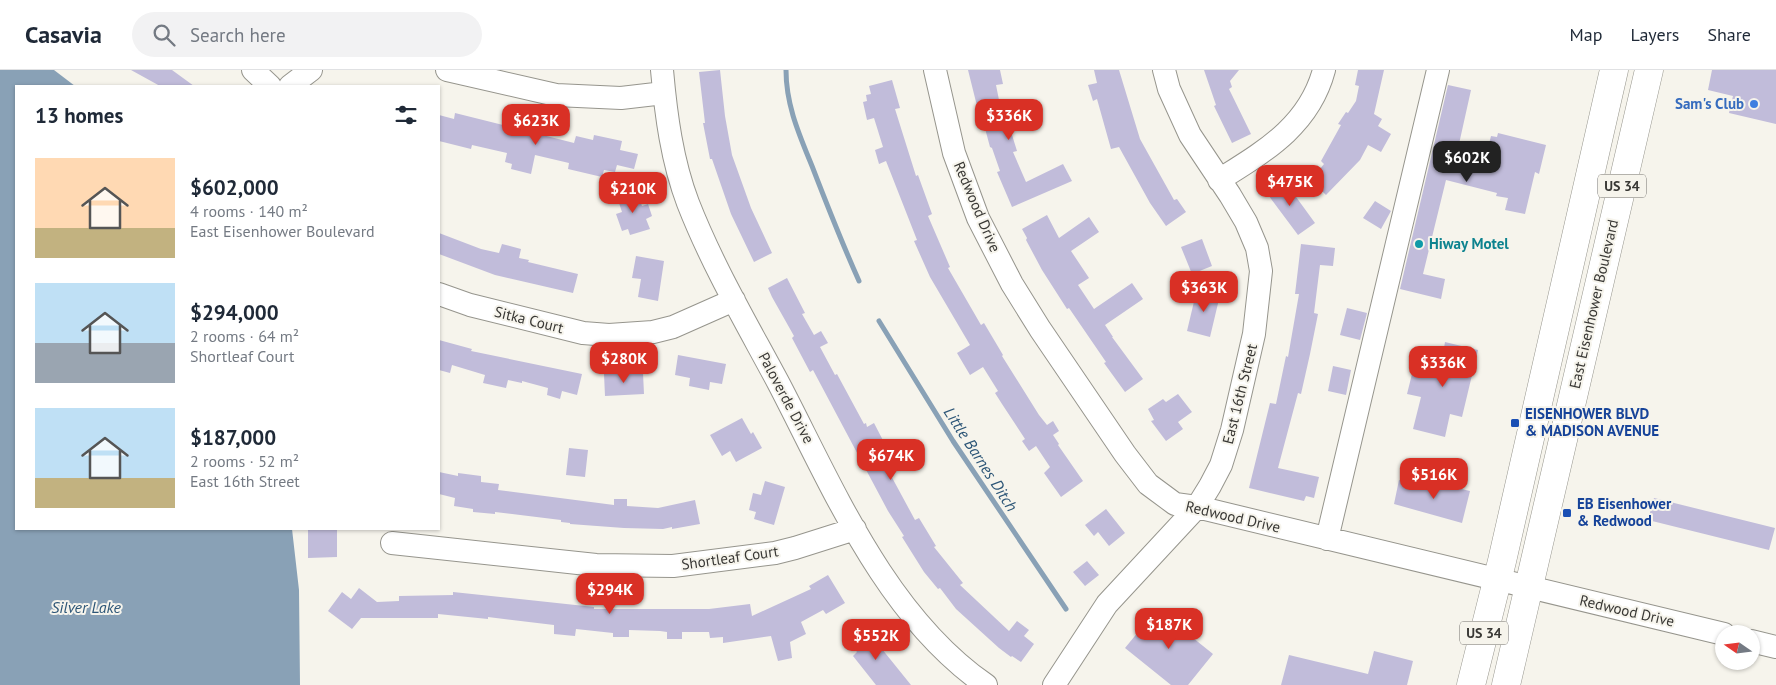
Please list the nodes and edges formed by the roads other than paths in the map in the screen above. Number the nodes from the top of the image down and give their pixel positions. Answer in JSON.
{"nodes":[{"id":1,"x":253,"y":70,"type":"edge"},
{"id":2,"x":311,"y":70,"type":"edge"},
{"id":3,"x":446,"y":70,"type":"edge"},
{"id":4,"x":662,"y":70,"type":"edge"},
{"id":5,"x":935,"y":70,"type":"edge"},
{"id":6,"x":1164,"y":70,"type":"edge"},
{"id":7,"x":1324,"y":70,"type":"edge"},
{"id":8,"x":1438,"y":70,"type":"edge"},
{"id":9,"x":1614,"y":70,"type":"edge"},
{"id":10,"x":1649,"y":70,"type":"edge"},
{"id":11,"x":269,"y":85,"type":"edge"},
{"id":12,"x":291,"y":85,"type":"edge"},
{"id":13,"x":664,"y":93,"type":"junction"},
{"id":14,"x":1219,"y":180,"type":"junction"},
{"id":15,"x":440,"y":294,"type":"edge"},
{"id":16,"x":734,"y":300,"type":"junction"},
{"id":17,"x":1197,"y":507,"type":"junction"},
{"id":18,"x":855,"y":529,"type":"junction"},
{"id":19,"x":1327,"y":539,"type":"junction"},
{"id":20,"x":392,"y":542,"type":"dead end"},
{"id":21,"x":1498,"y":580,"type":"junction"},
{"id":22,"x":1528,"y":588,"type":"junction"},
{"id":23,"x":1715,"y":632,"type":"edge"},
{"id":24,"x":1760,"y":643,"type":"edge"},
{"id":25,"x":1776,"y":647,"type":"edge"},
{"id":26,"x":986,"y":685,"type":"edge"},
{"id":27,"x":1054,"y":685,"type":"edge"},
{"id":28,"x":1472,"y":685,"type":"edge"},
{"id":29,"x":1506,"y":685,"type":"edge"}],
"edges":[{"from":1,"to":11,"type":"street"},
{"from":2,"to":12,"type":"street"},
{"from":3,"to":13,"type":"street"},
{"from":4,"to":13,"type":"street","name":"Paloverde Drive"},
{"from":5,"to":17,"type":"street","name":"Redwood Drive"},
{"from":6,"to":14,"type":"street","name":"East 16th Street"},
{"from":7,"to":14,"type":"street"},
{"from":8,"to":19,"type":"street"},
{"from":9,"to":21,"type":"highway","number":"US 34"},
{"from":10,"to":22,"type":"highway","name":"East Eisenhower Boulevard","number":"US 34"},
{"from":13,"to":16,"type":"street","name":"Paloverde Drive"},
{"from":14,"to":17,"type":"street","name":"East 16th Street"},
{"from":15,"to":16,"type":"street","name":"Sitka Court"},
{"from":16,"to":18,"type":"street","name":"Paloverde Drive"},
{"from":17,"to":19,"type":"street","name":"Redwood Drive"},
{"from":17,"to":27,"type":"street","name":"East 16th Street"},
{"from":18,"to":20,"type":"street","name":"Shortleaf Court"},
{"from":18,"to":26,"type":"street","name":"Paloverde Drive"},
{"from":19,"to":21,"type":"street","name":"Redwood Drive"},
{"from":21,"to":22,"type":"street","name":"Redwood Drive"},
{"from":21,"to":28,"type":"highway","number":"US 34"},
{"from":22,"to":23,"type":"street","name":"Redwood Drive"},
{"from":22,"to":29,"type":"highway","name":"East Eisenhower Boulevard","number":"US 34"},
{"from":24,"to":25,"type":"street"}]}
